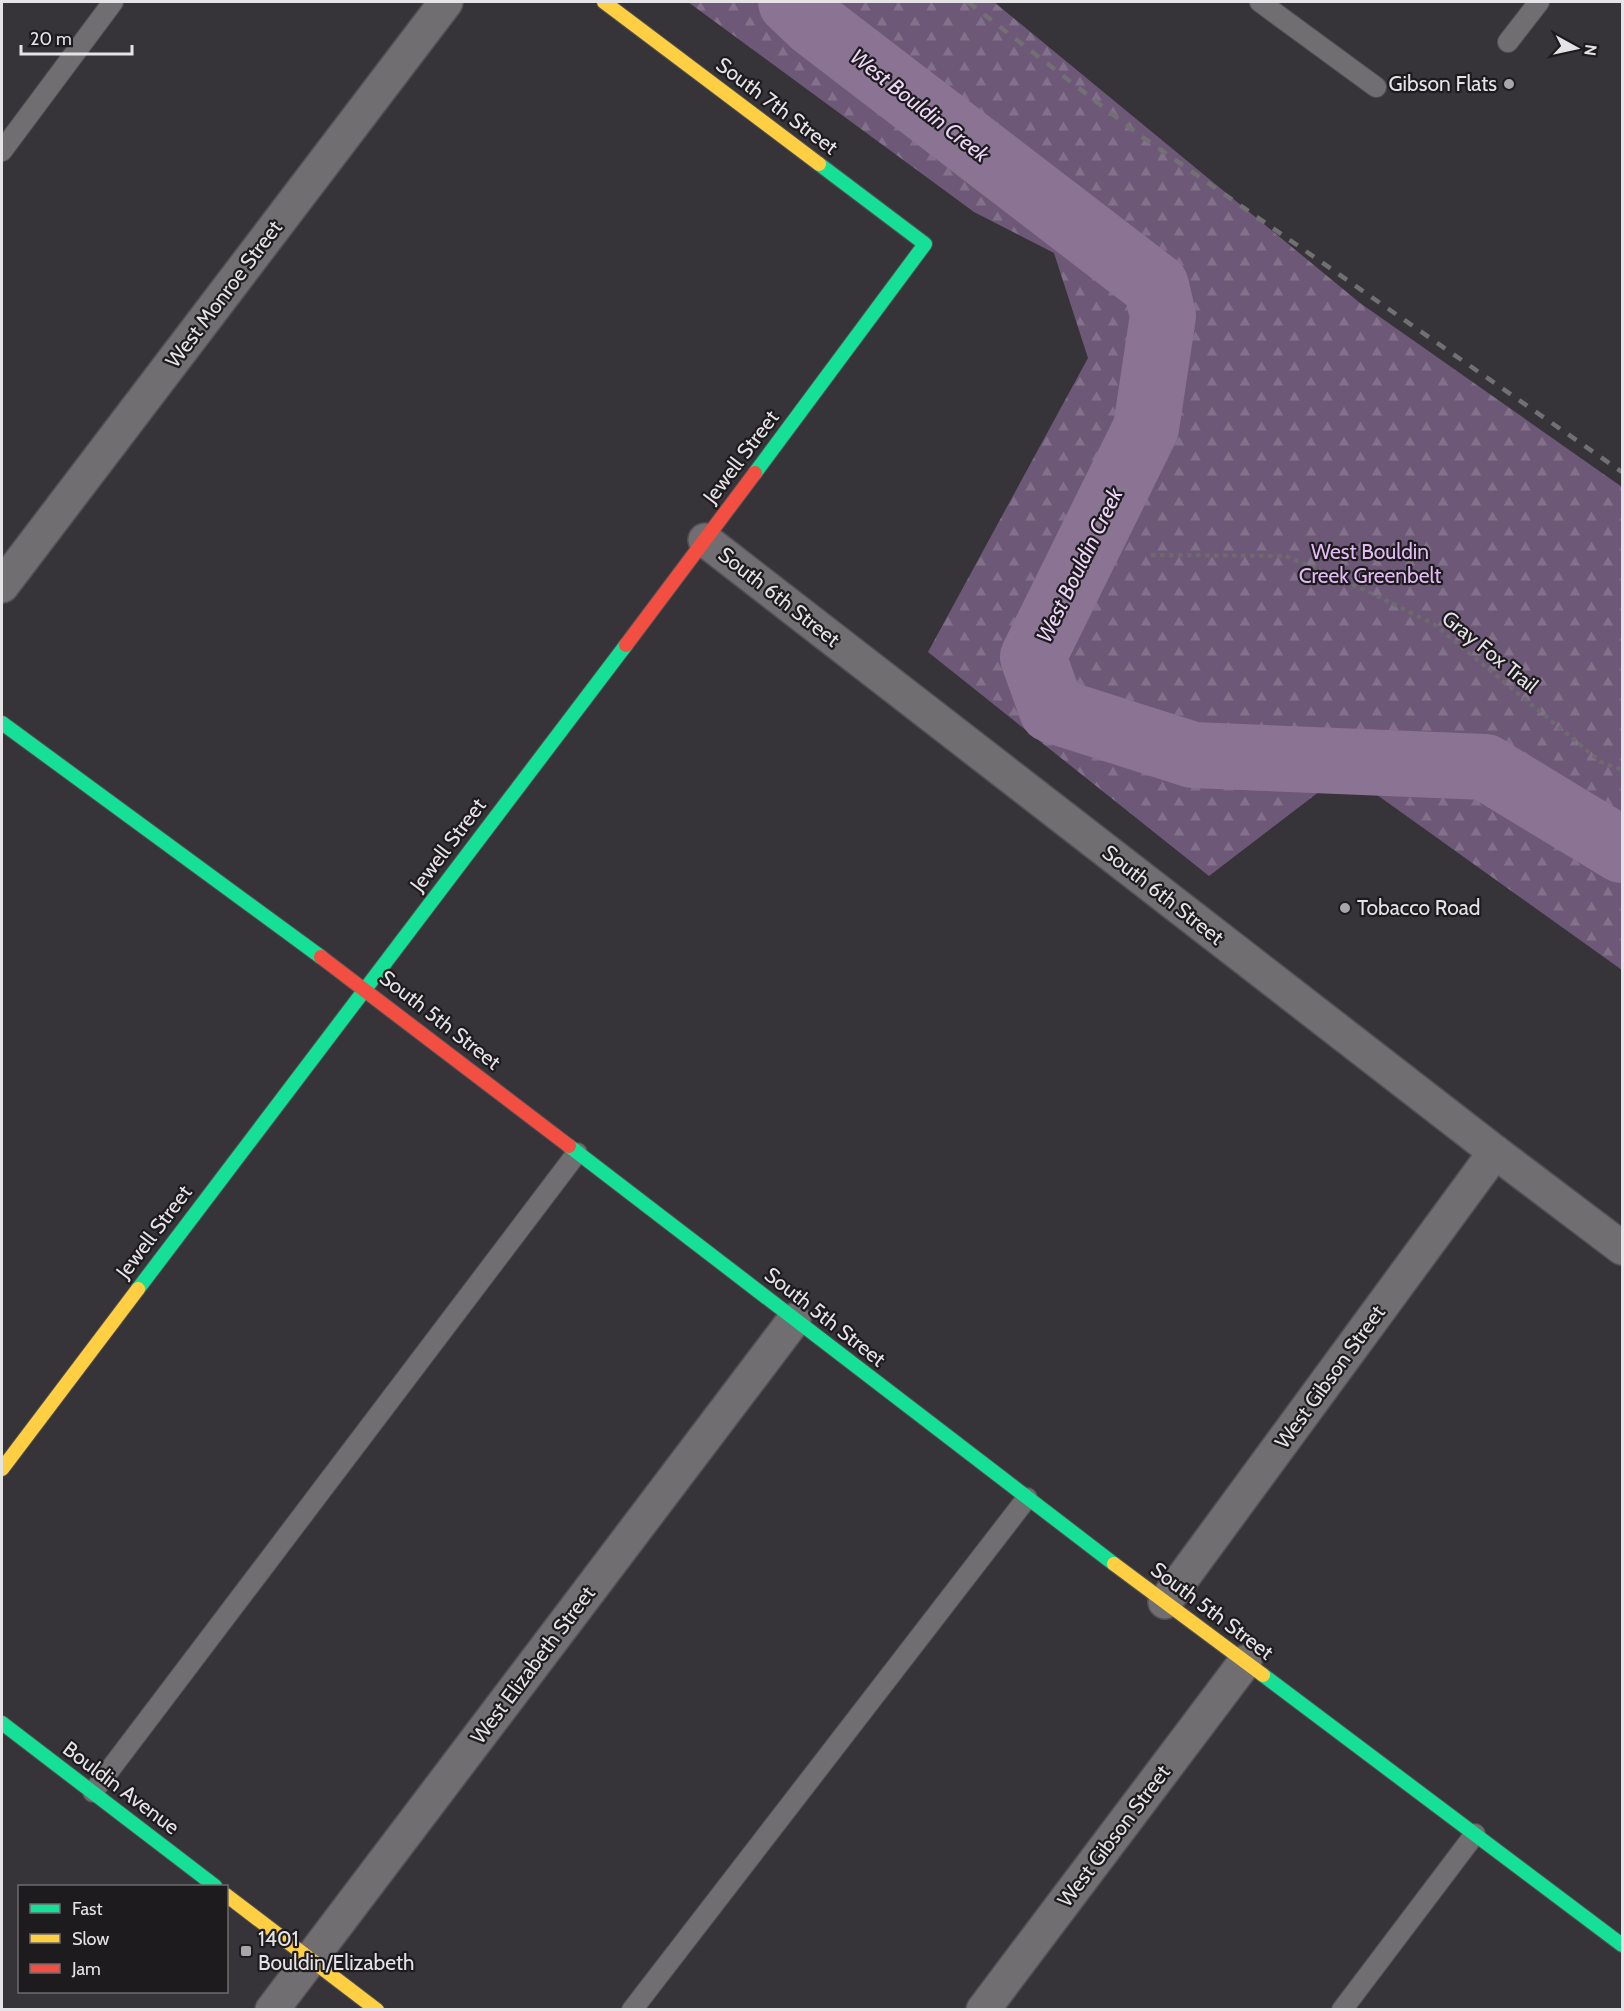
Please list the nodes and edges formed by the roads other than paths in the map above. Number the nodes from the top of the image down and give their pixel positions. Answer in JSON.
{"nodes":[{"id":1,"x":113,"y":2,"type":"edge"},
{"id":2,"x":446,"y":2,"type":"edge"},
{"id":3,"x":604,"y":2,"type":"edge"},
{"id":4,"x":1260,"y":2,"type":"edge"},
{"id":5,"x":1539,"y":2,"type":"edge"},
{"id":6,"x":1508,"y":42,"type":"dead end"},
{"id":7,"x":1376,"y":87,"type":"dead end"},
{"id":8,"x":2,"y":151,"type":"edge"},
{"id":9,"x":925,"y":244,"type":"joint"},
{"id":10,"x":705,"y":540,"type":"junction"},
{"id":11,"x":2,"y":586,"type":"edge"},
{"id":12,"x":2,"y":723,"type":"edge"},
{"id":13,"x":365,"y":989,"type":"junction"},
{"id":14,"x":1495,"y":1152,"type":"junction"},
{"id":15,"x":577,"y":1153,"type":"junction"},
{"id":16,"x":1623,"y":1248,"type":"edge"},
{"id":17,"x":794,"y":1320,"type":"junction"},
{"id":18,"x":2,"y":1469,"type":"edge"},
{"id":19,"x":1027,"y":1498,"type":"junction"},
{"id":20,"x":1165,"y":1602,"type":"junction"},
{"id":21,"x":1245,"y":1662,"type":"junction"},
{"id":22,"x":2,"y":1723,"type":"edge"},
{"id":23,"x":93,"y":1792,"type":"junction"},
{"id":24,"x":1475,"y":1834,"type":"junction"},
{"id":25,"x":212,"y":1885,"type":"edge"},
{"id":26,"x":228,"y":1897,"type":"edge"},
{"id":27,"x":1623,"y":1945,"type":"edge"},
{"id":28,"x":311,"y":1959,"type":"junction"},
{"id":29,"x":272,"y":2010,"type":"edge"},
{"id":30,"x":377,"y":2010,"type":"edge"},
{"id":31,"x":632,"y":2010,"type":"edge"},
{"id":32,"x":983,"y":2010,"type":"edge"},
{"id":33,"x":1342,"y":2010,"type":"edge"}],
"edges":[{"from":1,"to":8,"type":"lane"},
{"from":2,"to":11,"type":"street","name":"West Monroe Street"},
{"from":3,"to":9,"type":"street","name":"South 7th Street"},
{"from":4,"to":7,"type":"lane"},
{"from":5,"to":6,"type":"lane"},
{"from":9,"to":10,"type":"street","name":"Jewell Street"},
{"from":10,"to":13,"type":"street","name":"Jewell Street"},
{"from":10,"to":14,"type":"street","name":"South 6th Street"},
{"from":12,"to":13,"type":"street","name":"South 5th Street"},
{"from":13,"to":15,"type":"street","name":"South 5th Street"},
{"from":13,"to":18,"type":"street","name":"Jewell Street"},
{"from":14,"to":16,"type":"street","name":"South 6th Street"},
{"from":14,"to":20,"type":"street","name":"West Gibson Street"},
{"from":15,"to":17,"type":"street","name":"South 5th Street"},
{"from":15,"to":23,"type":"lane"},
{"from":17,"to":19,"type":"street","name":"South 5th Street"},
{"from":17,"to":28,"type":"street","name":"West Elizabeth Street"},
{"from":19,"to":20,"type":"street","name":"South 5th Street"},
{"from":19,"to":31,"type":"lane"},
{"from":20,"to":21,"type":"street","name":"South 5th Street"},
{"from":21,"to":24,"type":"street","name":"South 5th Street"},
{"from":21,"to":32,"type":"street","name":"West Gibson Street"},
{"from":22,"to":23,"type":"street","name":"Bouldin Avenue"},
{"from":23,"to":25,"type":"street","name":"Bouldin Avenue"},
{"from":24,"to":27,"type":"street","name":"South 5th Street"},
{"from":24,"to":33,"type":"lane"},
{"from":26,"to":28,"type":"street"},
{"from":28,"to":29,"type":"street","name":"West Elizabeth Street"},
{"from":28,"to":30,"type":"street"}]}
